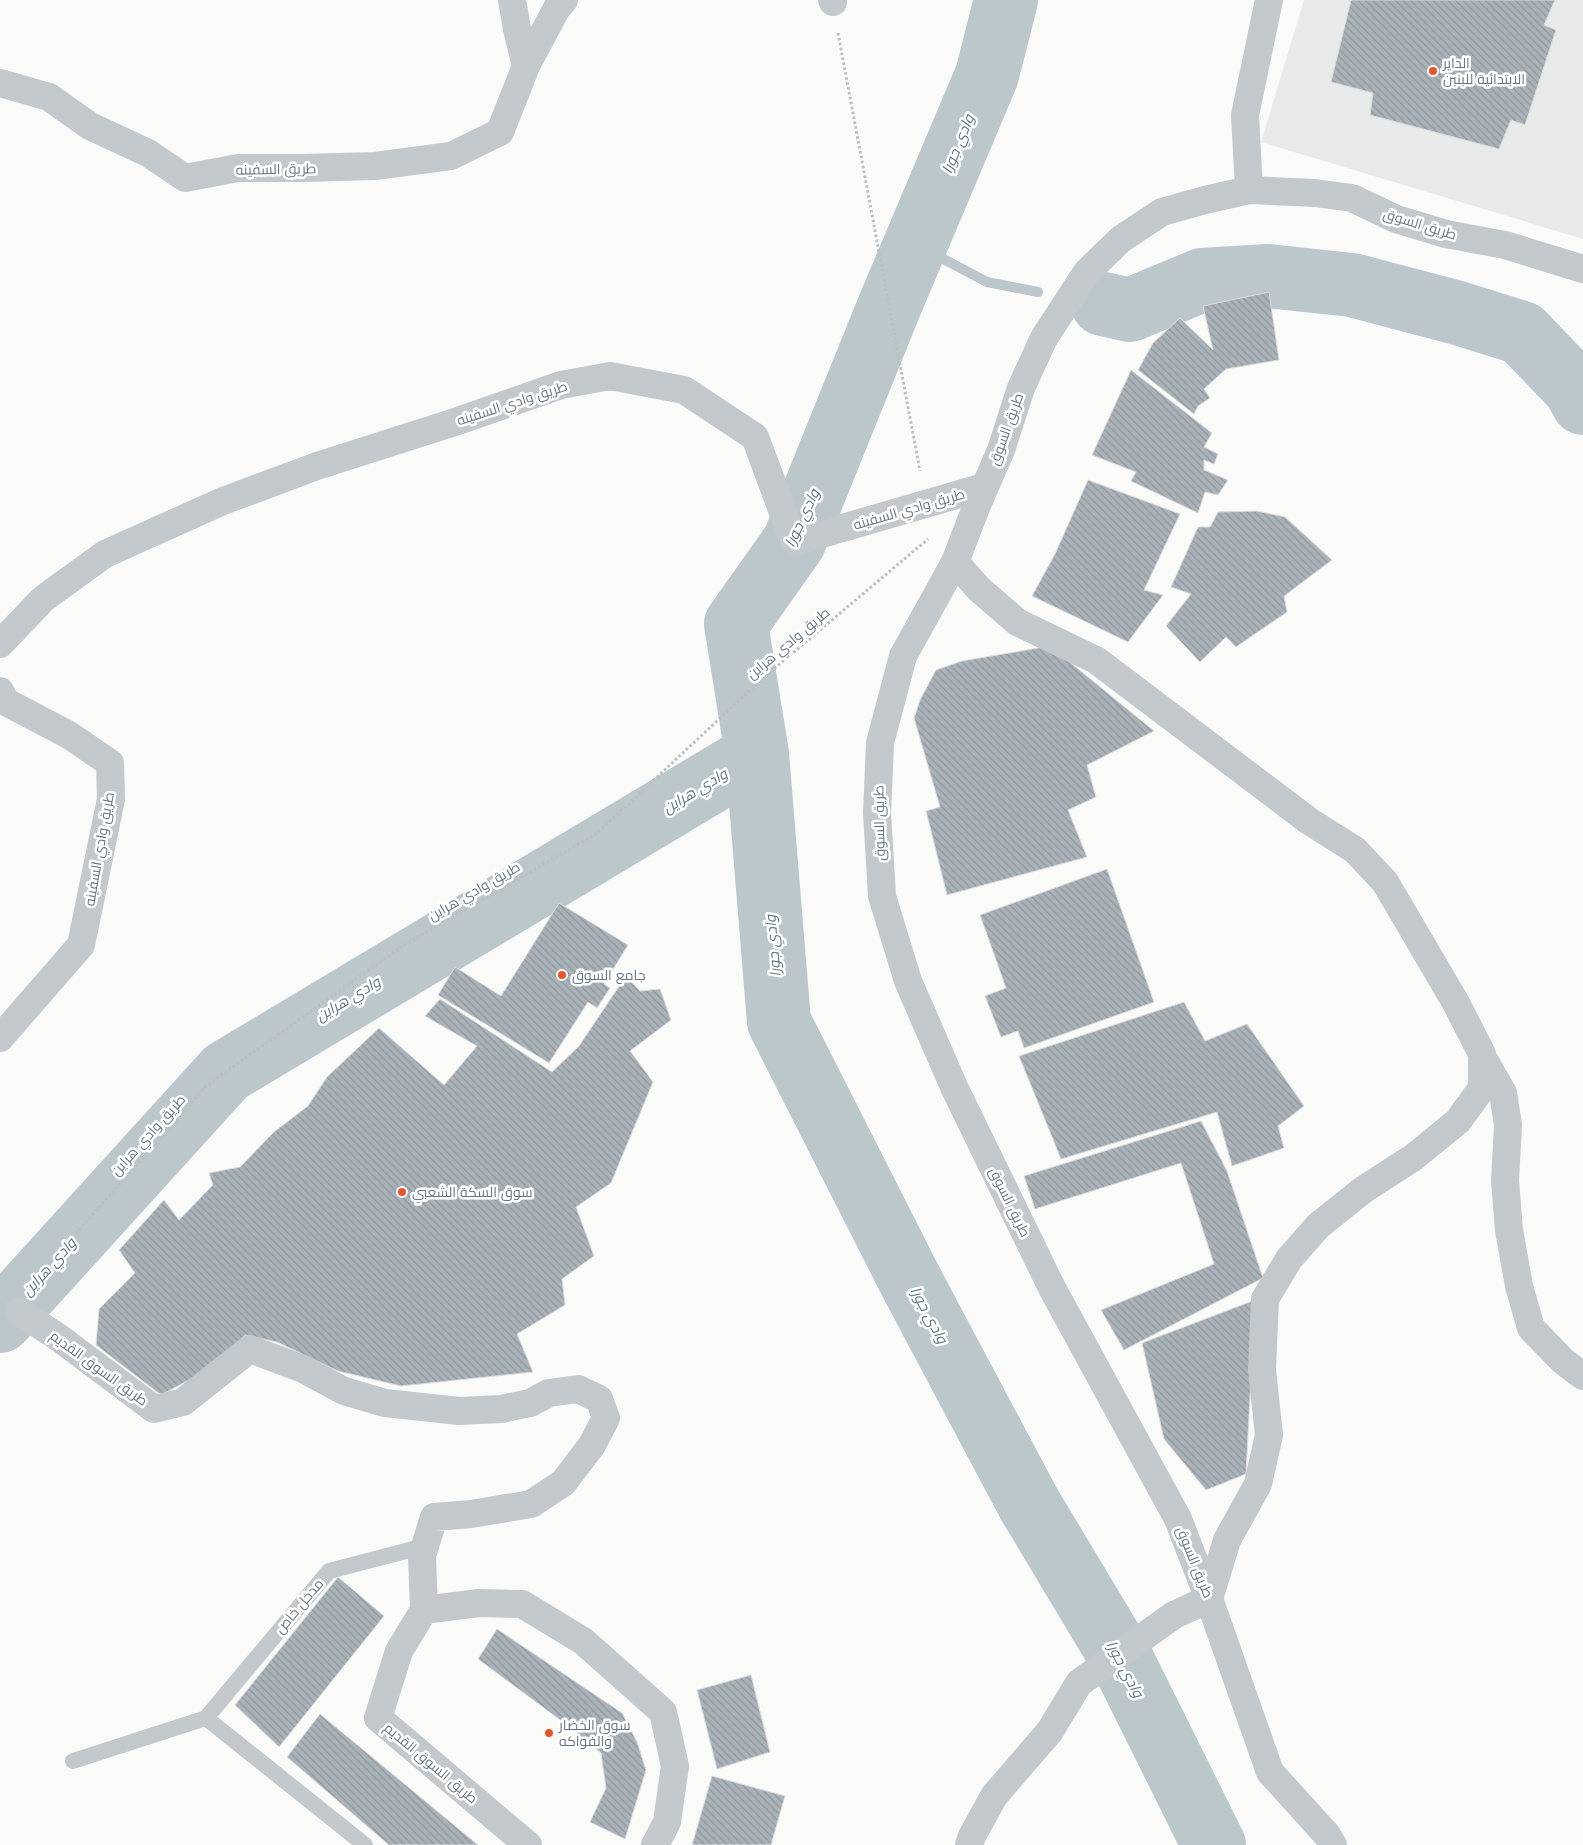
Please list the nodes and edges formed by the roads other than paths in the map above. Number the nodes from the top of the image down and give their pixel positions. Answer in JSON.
{"nodes":[{"id":1,"x":512,"y":0,"type":"edge"},
{"id":2,"x":564,"y":0,"type":"edge"},
{"id":3,"x":1269,"y":0,"type":"edge"},
{"id":4,"x":526,"y":66,"type":"junction"},
{"id":5,"x":0,"y":83,"type":"edge"},
{"id":6,"x":1249,"y":190,"type":"junction"},
{"id":7,"x":1583,"y":269,"type":"edge"},
{"id":8,"x":984,"y":487,"type":"junction"},
{"id":9,"x":956,"y":562,"type":"junction"},
{"id":10,"x":0,"y":644,"type":"edge"},
{"id":11,"x":0,"y":691,"type":"edge"},
{"id":12,"x":0,"y":1038,"type":"edge"},
{"id":13,"x":1482,"y":1054,"type":"junction"},
{"id":14,"x":18,"y":1311,"type":"road end"},
{"id":15,"x":1583,"y":1376,"type":"edge"},
{"id":16,"x":425,"y":1546,"type":"junction"},
{"id":17,"x":1209,"y":1598,"type":"junction"},
{"id":18,"x":424,"y":1610,"type":"junction"},
{"id":19,"x":206,"y":1718,"type":"junction"},
{"id":20,"x":73,"y":1761,"type":"dead end"},
{"id":21,"x":365,"y":1845,"type":"edge"},
{"id":22,"x":528,"y":1845,"type":"edge"},
{"id":23,"x":655,"y":1845,"type":"edge"},
{"id":24,"x":969,"y":1845,"type":"edge"},
{"id":25,"x":1333,"y":1845,"type":"edge"}],
"edges":[{"from":1,"to":4,"type":"street"},
{"from":2,"to":4,"type":"street","name":"طريق السفينه"},
{"from":3,"to":6,"type":"street"},
{"from":4,"to":5,"type":"street","name":"طريق السفينه"},
{"from":6,"to":7,"type":"street","name":"طريق السوق"},
{"from":6,"to":8,"type":"street","name":"طريق السوق"},
{"from":8,"to":9,"type":"street","name":"طريق السوق"},
{"from":8,"to":10,"type":"street","name":"طريق وادي السفينه"},
{"from":9,"to":13,"type":"street"},
{"from":9,"to":17,"type":"street","name":"طريق السوق"},
{"from":11,"to":12,"type":"street","name":"طريق وادي السفينه"},
{"from":13,"to":15,"type":"street"},
{"from":13,"to":17,"type":"street"},
{"from":14,"to":16,"type":"street","name":"طريق السوق القديم"},
{"from":16,"to":18,"type":"street","name":"طريق السوق القديم"},
{"from":16,"to":19,"type":"lane","name":"مدخل خاص"},
{"from":17,"to":24,"type":"street"},
{"from":17,"to":25,"type":"street","name":"طريق السوق"},
{"from":18,"to":22,"type":"street","name":"طريق السوق القديم"},
{"from":18,"to":23,"type":"street"},
{"from":19,"to":20,"type":"lane"},
{"from":19,"to":21,"type":"lane"}]}
